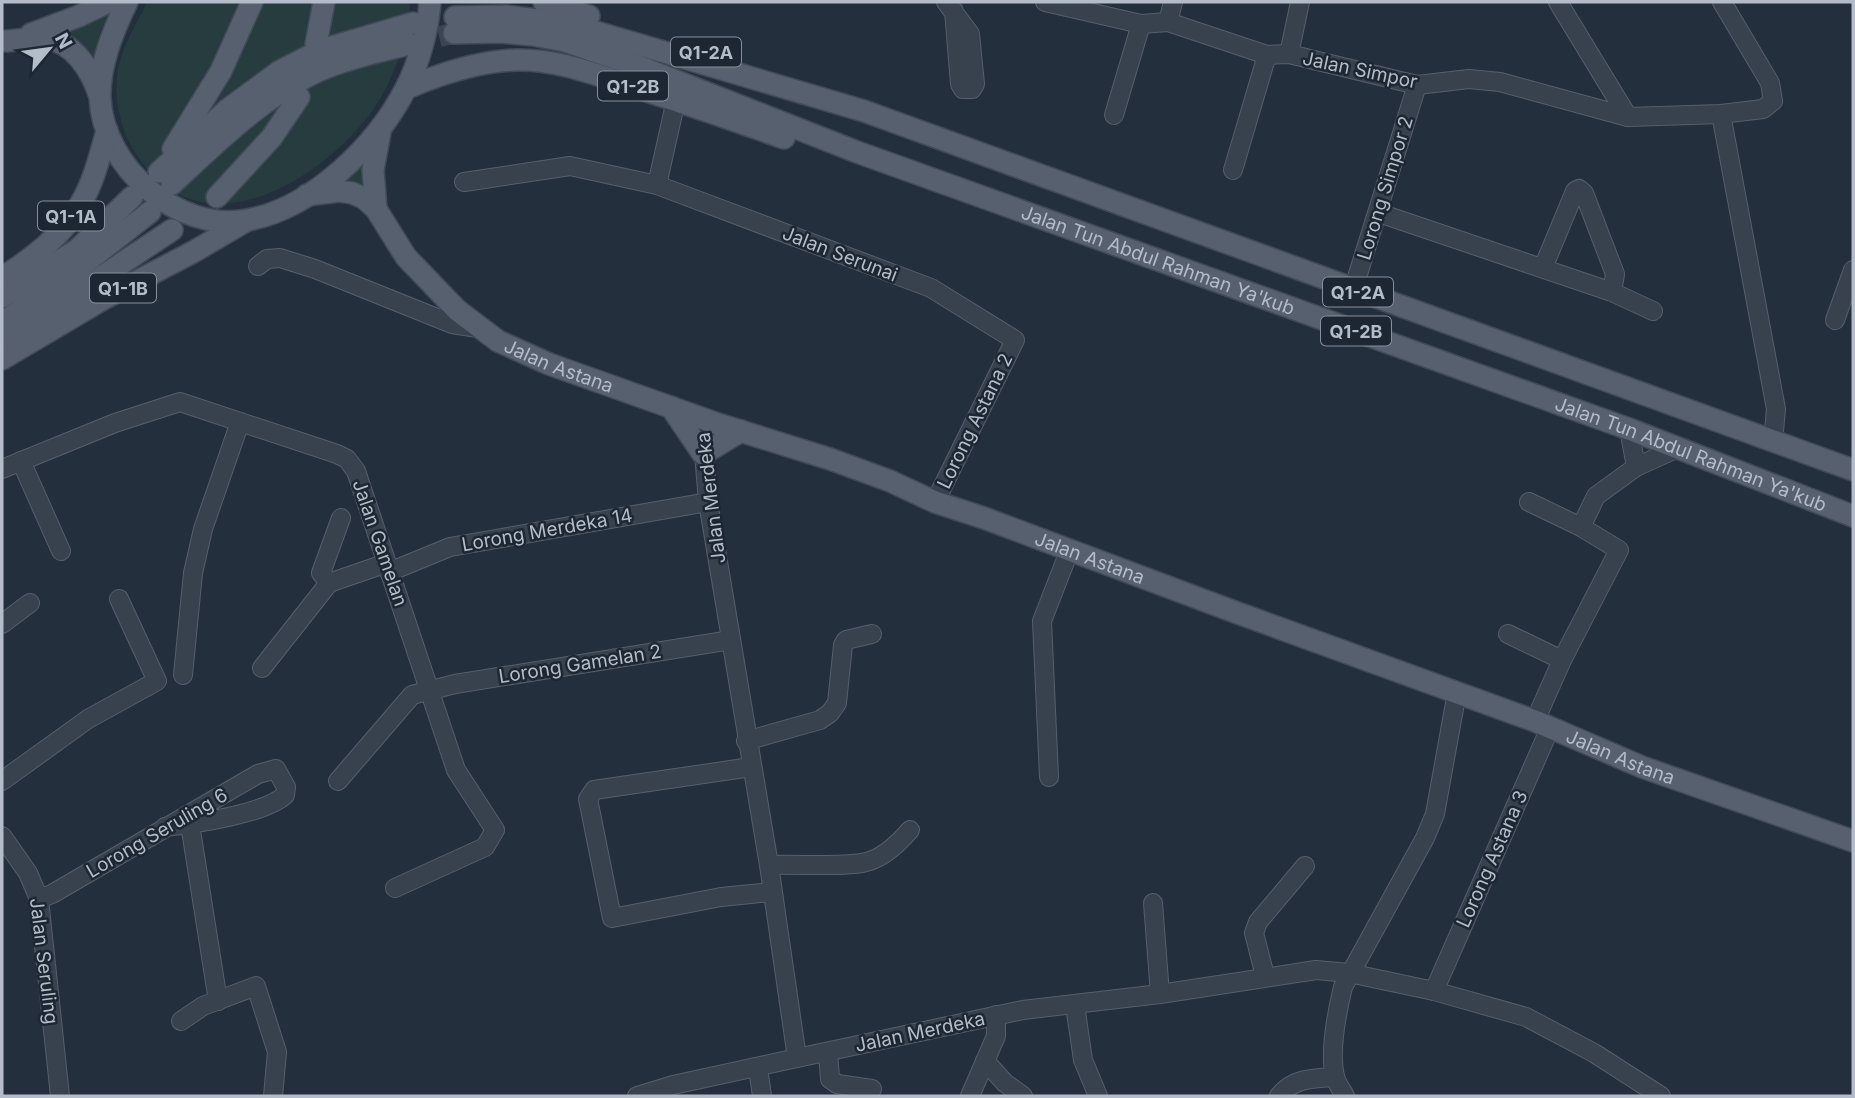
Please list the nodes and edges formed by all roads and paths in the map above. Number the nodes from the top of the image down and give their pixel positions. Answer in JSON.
{"nodes":[{"id":1,"x":108,"y":2,"type":"edge"},
{"id":2,"x":127,"y":2,"type":"edge"},
{"id":3,"x":252,"y":2,"type":"edge"},
{"id":4,"x":324,"y":2,"type":"edge"},
{"id":5,"x":430,"y":2,"type":"edge"},
{"id":6,"x":544,"y":2,"type":"edge"},
{"id":7,"x":1049,"y":2,"type":"edge"},
{"id":8,"x":1173,"y":2,"type":"edge"},
{"id":9,"x":1300,"y":2,"type":"edge"},
{"id":10,"x":1558,"y":2,"type":"edge"},
{"id":11,"x":1722,"y":2,"type":"edge"},
{"id":12,"x":1168,"y":22,"type":"junction"},
{"id":13,"x":413,"y":23,"type":"tunnel mouth"},
{"id":14,"x":1141,"y":24,"type":"junction"},
{"id":15,"x":4,"y":42,"type":"edge"},
{"id":16,"x":316,"y":44,"type":"dead end"},
{"id":17,"x":408,"y":44,"type":"tunnel mouth"},
{"id":18,"x":1289,"y":54,"type":"junction"},
{"id":19,"x":1267,"y":55,"type":"junction"},
{"id":20,"x":1417,"y":85,"type":"junction"},
{"id":21,"x":407,"y":88,"type":"junction"},
{"id":22,"x":299,"y":97,"type":"dead end"},
{"id":23,"x":100,"y":98,"type":"junction"},
{"id":24,"x":676,"y":100,"type":"junction"},
{"id":25,"x":864,"y":111,"type":"junction"},
{"id":26,"x":1721,"y":114,"type":"junction"},
{"id":27,"x":1114,"y":115,"type":"dead end"},
{"id":28,"x":1628,"y":117,"type":"junction"},
{"id":29,"x":381,"y":125,"type":"junction"},
{"id":30,"x":107,"y":131,"type":"junction"},
{"id":31,"x":857,"y":152,"type":"junction"},
{"id":32,"x":1233,"y":170,"type":"dead end"},
{"id":33,"x":165,"y":178,"type":"junction"},
{"id":34,"x":464,"y":182,"type":"dead end"},
{"id":35,"x":657,"y":185,"type":"junction"},
{"id":36,"x":307,"y":195,"type":"junction"},
{"id":37,"x":132,"y":197,"type":"dead end"},
{"id":38,"x":217,"y":197,"type":"dead end"},
{"id":39,"x":376,"y":209,"type":"junction"},
{"id":40,"x":150,"y":212,"type":"dead end"},
{"id":41,"x":1379,"y":213,"type":"junction"},
{"id":42,"x":246,"y":221,"type":"junction"},
{"id":43,"x":172,"y":230,"type":"dead end"},
{"id":44,"x":258,"y":266,"type":"dead end"},
{"id":45,"x":1543,"y":268,"type":"junction"},
{"id":46,"x":1853,"y":270,"type":"edge"},
{"id":47,"x":2,"y":278,"type":"edge"},
{"id":48,"x":1353,"y":290,"type":"junction"},
{"id":49,"x":1612,"y":292,"type":"junction"},
{"id":50,"x":2,"y":297,"type":"edge"},
{"id":51,"x":1653,"y":311,"type":"dead end"},
{"id":52,"x":1835,"y":320,"type":"dead end"},
{"id":53,"x":2,"y":323,"type":"edge"},
{"id":54,"x":478,"y":328,"type":"junction"},
{"id":55,"x":1015,"y":340,"type":"joint"},
{"id":56,"x":2,"y":343,"type":"edge"},
{"id":57,"x":2,"y":359,"type":"edge"},
{"id":58,"x":671,"y":407,"type":"junction"},
{"id":59,"x":701,"y":418,"type":"junction"},
{"id":60,"x":240,"y":422,"type":"junction"},
{"id":61,"x":1629,"y":429,"type":"junction"},
{"id":62,"x":741,"y":431,"type":"junction"},
{"id":63,"x":1773,"y":442,"type":"junction"},
{"id":64,"x":1678,"y":448,"type":"junction"},
{"id":65,"x":703,"y":454,"type":"junction"},
{"id":66,"x":21,"y":461,"type":"junction"},
{"id":67,"x":1636,"y":467,"type":"junction"},
{"id":68,"x":2,"y":469,"type":"edge"},
{"id":69,"x":1853,"y":470,"type":"edge"},
{"id":70,"x":708,"y":502,"type":"junction"},
{"id":71,"x":935,"y":502,"type":"junction"},
{"id":72,"x":1529,"y":502,"type":"dead end"},
{"id":73,"x":1853,"y":516,"type":"edge"},
{"id":74,"x":341,"y":518,"type":"dead end"},
{"id":75,"x":1581,"y":527,"type":"junction"},
{"id":76,"x":1070,"y":549,"type":"junction"},
{"id":77,"x":61,"y":551,"type":"dead end"},
{"id":78,"x":388,"y":567,"type":"junction"},
{"id":79,"x":329,"y":583,"type":"junction"},
{"id":80,"x":120,"y":599,"type":"dead end"},
{"id":81,"x":30,"y":603,"type":"dead end"},
{"id":82,"x":2,"y":624,"type":"edge"},
{"id":83,"x":872,"y":634,"type":"dead end"},
{"id":84,"x":1508,"y":634,"type":"dead end"},
{"id":85,"x":731,"y":640,"type":"junction"},
{"id":86,"x":1562,"y":660,"type":"junction"},
{"id":87,"x":262,"y":668,"type":"dead end"},
{"id":88,"x":183,"y":675,"type":"dead end"},
{"id":89,"x":430,"y":690,"type":"junction"},
{"id":90,"x":1457,"y":692,"type":"junction"},
{"id":91,"x":1543,"y":724,"type":"junction"},
{"id":92,"x":747,"y":741,"type":"junction"},
{"id":93,"x":751,"y":766,"type":"junction"},
{"id":94,"x":1049,"y":777,"type":"dead end"},
{"id":95,"x":2,"y":781,"type":"edge"},
{"id":96,"x":338,"y":781,"type":"dead end"},
{"id":97,"x":190,"y":824,"type":"junction"},
{"id":98,"x":165,"y":827,"type":"junction"},
{"id":99,"x":911,"y":830,"type":"dead end"},
{"id":100,"x":2,"y":836,"type":"edge"},
{"id":101,"x":1853,"y":841,"type":"edge"},
{"id":102,"x":769,"y":865,"type":"junction"},
{"id":103,"x":1305,"y":866,"type":"dead end"},
{"id":104,"x":395,"y":888,"type":"dead end"},
{"id":105,"x":772,"y":892,"type":"junction"},
{"id":106,"x":39,"y":899,"type":"junction"},
{"id":107,"x":1153,"y":903,"type":"dead end"},
{"id":108,"x":1349,"y":973,"type":"junction"},
{"id":109,"x":1265,"y":976,"type":"junction"},
{"id":110,"x":1434,"y":991,"type":"junction"},
{"id":111,"x":1160,"y":994,"type":"junction"},
{"id":112,"x":218,"y":1001,"type":"junction"},
{"id":113,"x":1075,"y":1004,"type":"junction"},
{"id":114,"x":996,"y":1015,"type":"junction"},
{"id":115,"x":181,"y":1021,"type":"dead end"},
{"id":116,"x":828,"y":1052,"type":"junction"},
{"id":117,"x":797,"y":1058,"type":"junction"},
{"id":118,"x":985,"y":1061,"type":"junction"},
{"id":119,"x":758,"y":1068,"type":"junction"},
{"id":120,"x":1335,"y":1077,"type":"junction"},
{"id":121,"x":872,"y":1089,"type":"dead end"},
{"id":122,"x":837,"y":1090,"type":"edge"},
{"id":123,"x":673,"y":1091,"type":"edge"},
{"id":124,"x":60,"y":1096,"type":"edge"},
{"id":125,"x":273,"y":1096,"type":"edge"},
{"id":126,"x":637,"y":1096,"type":"edge"},
{"id":127,"x":762,"y":1096,"type":"edge"},
{"id":128,"x":970,"y":1096,"type":"edge"},
{"id":129,"x":1023,"y":1096,"type":"edge"},
{"id":130,"x":1098,"y":1096,"type":"edge"},
{"id":131,"x":1279,"y":1096,"type":"edge"},
{"id":132,"x":1345,"y":1096,"type":"edge"},
{"id":133,"x":1661,"y":1096,"type":"edge"}],
"edges":[{"from":1,"to":15,"type":"main road"},
{"from":2,"to":23,"type":"main road"},
{"from":3,"to":33,"type":"main road"},
{"from":4,"to":16,"type":"main road"},
{"from":5,"to":21,"type":"main road"},
{"from":6,"to":25,"type":"main road","number":"Q1-2A"},
{"from":7,"to":14,"type":"street","name":"Jalan Simpor"},
{"from":8,"to":12,"type":"street"},
{"from":9,"to":18,"type":"street"},
{"from":10,"to":28,"type":"street"},
{"from":11,"to":26,"type":"street","name":"Jalan Simpor"},
{"from":12,"to":14,"type":"street","name":"Jalan Simpor"},
{"from":12,"to":19,"type":"street","name":"Jalan Simpor"},
{"from":13,"to":33,"type":"main road"},
{"from":14,"to":27,"type":"street"},
{"from":15,"to":23,"type":"main road"},
{"from":17,"to":33,"type":"main road"},
{"from":18,"to":19,"type":"street","name":"Jalan Simpor"},
{"from":18,"to":20,"type":"street","name":"Jalan Simpor"},
{"from":19,"to":32,"type":"street"},
{"from":20,"to":28,"type":"street","name":"Jalan Simpor"},
{"from":20,"to":41,"type":"street","name":"Lorong Simpor 2"},
{"from":21,"to":24,"type":"main road","number":"Q1-2B"},
{"from":21,"to":29,"type":"main road"},
{"from":22,"to":38,"type":"main road"},
{"from":23,"to":30,"type":"main road"},
{"from":24,"to":31,"type":"main road","number":"Q1-2B"},
{"from":24,"to":35,"type":"street"},
{"from":25,"to":31,"type":"main road","name":"Jalan Tun Abdul Rahman Ya'kub"},
{"from":25,"to":48,"type":"main road","name":"Jalan Tun Abdul Rahman Ya'kub","number":"Q1-2A"},
{"from":26,"to":28,"type":"street","name":"Jalan Simpor"},
{"from":26,"to":63,"type":"street"},
{"from":29,"to":36,"type":"main road"},
{"from":29,"to":39,"type":"main road"},
{"from":30,"to":42,"type":"main road"},
{"from":30,"to":47,"type":"main road","number":"Q1-1A"},
{"from":31,"to":61,"type":"main road","name":"Jalan Tun Abdul Rahman Ya'kub","number":"Q1-2B"},
{"from":34,"to":35,"type":"street","name":"Jalan Serunai"},
{"from":35,"to":55,"type":"street","name":"Jalan Serunai"},
{"from":36,"to":39,"type":"main road"},
{"from":36,"to":42,"type":"main road"},
{"from":37,"to":50,"type":"main road"},
{"from":39,"to":54,"type":"main road","name":"Jalan Astana"},
{"from":40,"to":53,"type":"main road"},
{"from":41,"to":45,"type":"street"},
{"from":41,"to":48,"type":"street","name":"Lorong Simpor 2"},
{"from":42,"to":57,"type":"main road","number":"Q1-1B"},
{"from":43,"to":56,"type":"main road"},
{"from":44,"to":54,"type":"street"},
{"from":45,"to":49,"type":"street"},
{"from":45,"to":49,"type":"street"},
{"from":46,"to":52,"type":"street"},
{"from":48,"to":63,"type":"main road","name":"Jalan Tun Abdul Rahman Ya'kub","number":"Q1-2A"},
{"from":49,"to":51,"type":"street"},
{"from":54,"to":58,"type":"main road","name":"Jalan Astana"},
{"from":55,"to":71,"type":"street","name":"Lorong Astana 2"},
{"from":58,"to":59,"type":"main road","name":"Jalan Astana"},
{"from":58,"to":65,"type":"main road"},
{"from":59,"to":62,"type":"main road","name":"Jalan Astana"},
{"from":59,"to":65,"type":"street","name":"Jalan Merdeka"},
{"from":60,"to":66,"type":"street","name":"Jalan Gamelan"},
{"from":60,"to":78,"type":"street","name":"Jalan Gamelan"},
{"from":60,"to":88,"type":"street"},
{"from":61,"to":64,"type":"main road","name":"Jalan Tun Abdul Rahman Ya'kub","number":"Q1-2B"},
{"from":61,"to":67,"type":"street"},
{"from":62,"to":65,"type":"main road"},
{"from":62,"to":71,"type":"main road","name":"Jalan Astana"},
{"from":63,"to":69,"type":"main road","name":"Jalan Tun Abdul Rahman Ya'kub","number":"Q1-2A"},
{"from":64,"to":67,"type":"street"},
{"from":64,"to":73,"type":"main road","name":"Jalan Tun Abdul Rahman Ya'kub","number":"Q1-2B"},
{"from":65,"to":70,"type":"street","name":"Jalan Merdeka"},
{"from":66,"to":68,"type":"street","name":"Jalan Gamelan"},
{"from":66,"to":77,"type":"street"},
{"from":67,"to":75,"type":"street"},
{"from":70,"to":78,"type":"street","name":"Lorong Merdeka 14"},
{"from":70,"to":85,"type":"street","name":"Jalan Merdeka"},
{"from":71,"to":76,"type":"main road","name":"Jalan Astana"},
{"from":72,"to":75,"type":"street"},
{"from":74,"to":79,"type":"street"},
{"from":75,"to":86,"type":"street","name":"Lorong Astana 3"},
{"from":76,"to":90,"type":"main road","name":"Jalan Astana"},
{"from":76,"to":94,"type":"street"},
{"from":78,"to":79,"type":"street","name":"Lorong Merdeka 14"},
{"from":78,"to":89,"type":"street","name":"Jalan Gamelan"},
{"from":79,"to":87,"type":"street"},
{"from":80,"to":95,"type":"street"},
{"from":81,"to":82,"type":"street"},
{"from":83,"to":92,"type":"street"},
{"from":84,"to":86,"type":"street"},
{"from":85,"to":89,"type":"street","name":"Lorong Gamelan 2"},
{"from":85,"to":92,"type":"street","name":"Jalan Merdeka"},
{"from":86,"to":91,"type":"street","name":"Lorong Astana 3"},
{"from":89,"to":96,"type":"street","name":"Lorong Gamelan 2"},
{"from":89,"to":104,"type":"street","name":"Jalan Gamelan"},
{"from":90,"to":91,"type":"main road","name":"Jalan Astana"},
{"from":90,"to":108,"type":"street"},
{"from":91,"to":101,"type":"main road","name":"Jalan Astana"},
{"from":91,"to":110,"type":"street","name":"Lorong Astana 3"},
{"from":92,"to":93,"type":"street","name":"Jalan Merdeka"},
{"from":93,"to":102,"type":"street","name":"Jalan Merdeka"},
{"from":93,"to":105,"type":"street"},
{"from":97,"to":98,"type":"street"},
{"from":97,"to":98,"type":"street","name":"Lorong Seruling 6"},
{"from":97,"to":112,"type":"street"},
{"from":98,"to":106,"type":"street","name":"Lorong Seruling 6"},
{"from":99,"to":102,"type":"street"},
{"from":100,"to":106,"type":"street","name":"Jalan Seruling"},
{"from":102,"to":105,"type":"street","name":"Jalan Merdeka"},
{"from":103,"to":109,"type":"street"},
{"from":105,"to":117,"type":"street","name":"Jalan Merdeka"},
{"from":106,"to":124,"type":"street","name":"Jalan Seruling"},
{"from":107,"to":111,"type":"street"},
{"from":108,"to":109,"type":"street","name":"Jalan Merdeka"},
{"from":108,"to":110,"type":"street","name":"Jalan Merdeka"},
{"from":108,"to":120,"type":"street"},
{"from":109,"to":111,"type":"street","name":"Jalan Merdeka"},
{"from":110,"to":133,"type":"street","name":"Jalan Merdeka"},
{"from":111,"to":113,"type":"street","name":"Jalan Merdeka"},
{"from":112,"to":115,"type":"street"},
{"from":112,"to":125,"type":"street"},
{"from":113,"to":114,"type":"street","name":"Jalan Merdeka"},
{"from":113,"to":130,"type":"street"},
{"from":114,"to":116,"type":"street","name":"Jalan Merdeka"},
{"from":114,"to":118,"type":"street"},
{"from":116,"to":117,"type":"street","name":"Jalan Merdeka"},
{"from":116,"to":122,"type":"street"},
{"from":117,"to":119,"type":"street"},
{"from":118,"to":128,"type":"street"},
{"from":118,"to":129,"type":"street"},
{"from":119,"to":123,"type":"street"},
{"from":119,"to":127,"type":"street"},
{"from":120,"to":131,"type":"street"},
{"from":120,"to":132,"type":"street"},
{"from":121,"to":122,"type":"street"},
{"from":123,"to":126,"type":"street"}]}
